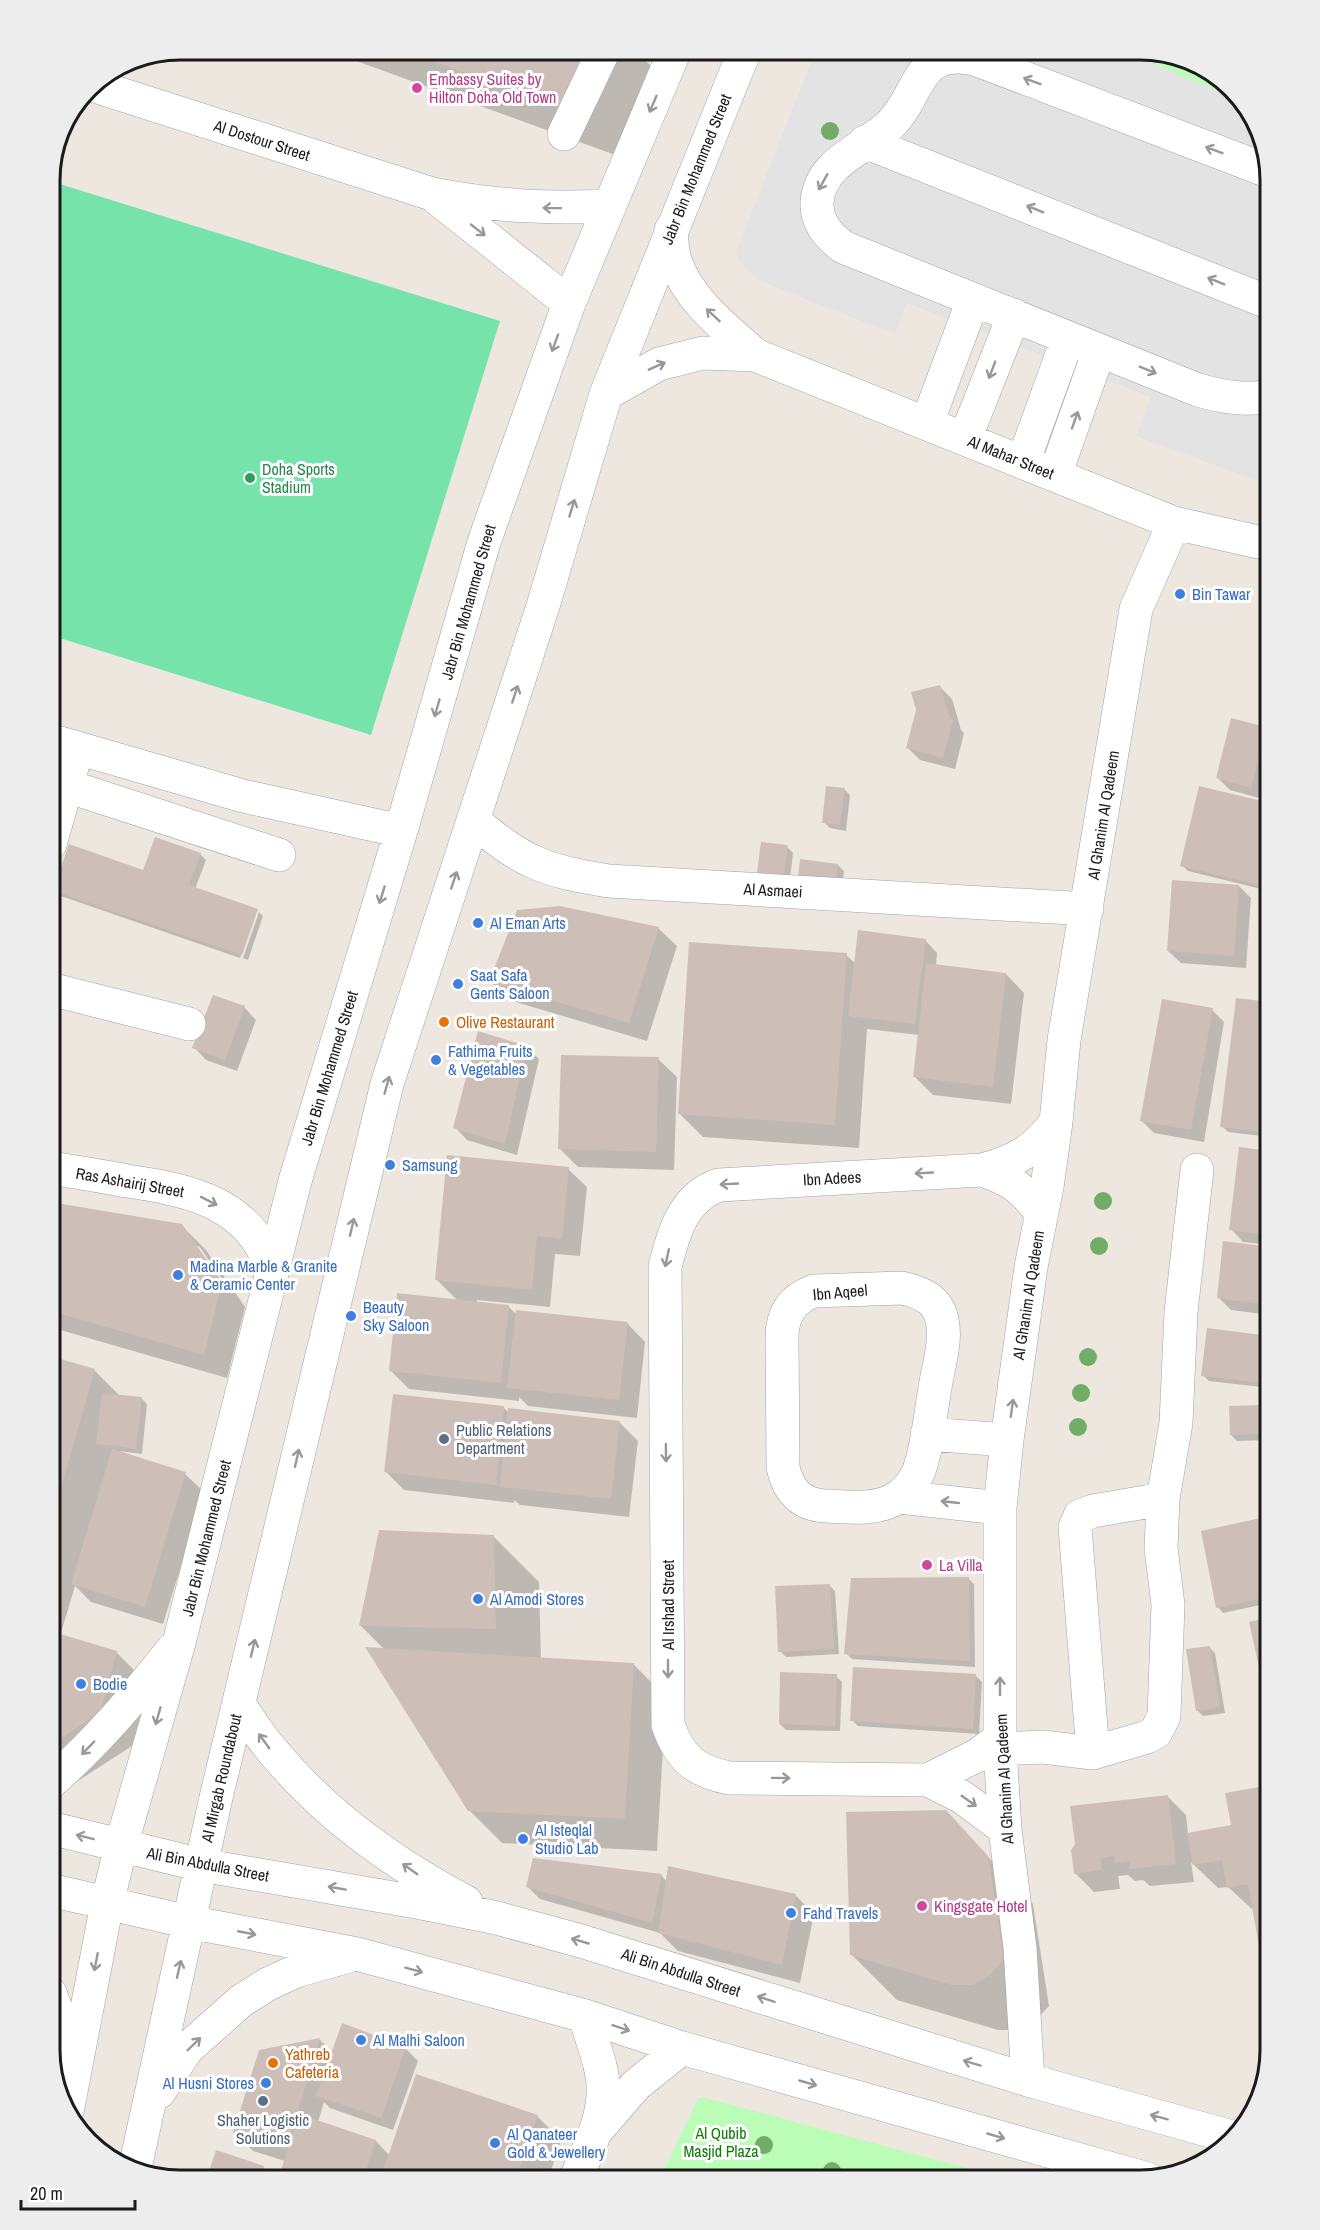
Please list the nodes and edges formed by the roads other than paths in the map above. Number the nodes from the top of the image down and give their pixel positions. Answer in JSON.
{"nodes":[{"id":1,"x":599,"y":60,"type":"edge"},
{"id":2,"x":671,"y":60,"type":"edge"},
{"id":3,"x":741,"y":60,"type":"edge"},
{"id":4,"x":939,"y":60,"type":"edge"},
{"id":5,"x":978,"y":60,"type":"edge"},
{"id":6,"x":103,"y":88,"type":"edge"},
{"id":7,"x":564,"y":134,"type":"dead end"},
{"id":8,"x":865,"y":142,"type":"junction"},
{"id":9,"x":1259,"y":167,"type":"edge"},
{"id":10,"x":432,"y":194,"type":"junction"},
{"id":11,"x":610,"y":206,"type":"junction"},
{"id":12,"x":671,"y":230,"type":"junction"},
{"id":13,"x":1260,"y":299,"type":"edge"},
{"id":14,"x":974,"y":300,"type":"junction"},
{"id":15,"x":569,"y":303,"type":"junction"},
{"id":16,"x":1014,"y":315,"type":"junction"},
{"id":17,"x":1068,"y":338,"type":"junction"},
{"id":18,"x":1099,"y":351,"type":"junction"},
{"id":19,"x":756,"y":355,"type":"junction"},
{"id":20,"x":606,"y":394,"type":"junction"},
{"id":21,"x":1260,"y":397,"type":"edge"},
{"id":22,"x":927,"y":423,"type":"junction"},
{"id":23,"x":965,"y":439,"type":"junction"},
{"id":24,"x":1023,"y":462,"type":"junction"},
{"id":25,"x":1055,"y":475,"type":"junction"},
{"id":26,"x":1174,"y":523,"type":"junction"},
{"id":27,"x":1260,"y":542,"type":"edge"},
{"id":28,"x":64,"y":744,"type":"edge"},
{"id":29,"x":67,"y":786,"type":"junction"},
{"id":30,"x":60,"y":810,"type":"edge"},
{"id":31,"x":474,"y":821,"type":"junction"},
{"id":32,"x":401,"y":831,"type":"junction"},
{"id":33,"x":279,"y":855,"type":"dead end"},
{"id":34,"x":1087,"y":909,"type":"junction"},
{"id":35,"x":60,"y":992,"type":"edge"},
{"id":36,"x":189,"y":1024,"type":"dead end"},
{"id":37,"x":1056,"y":1122,"type":"junction"},
{"id":38,"x":60,"y":1170,"type":"edge"},
{"id":39,"x":982,"y":1170,"type":"junction"},
{"id":40,"x":1197,"y":1170,"type":"dead end"},
{"id":41,"x":690,"y":1205,"type":"joint"},
{"id":42,"x":1041,"y":1213,"type":"junction"},
{"id":43,"x":271,"y":1282,"type":"junction"},
{"id":44,"x":927,"y":1434,"type":"junction"},
{"id":45,"x":1007,"y":1440,"type":"junction"},
{"id":46,"x":899,"y":1497,"type":"junction"},
{"id":47,"x":1163,"y":1499,"type":"junction"},
{"id":48,"x":1000,"y":1508,"type":"junction"},
{"id":49,"x":180,"y":1639,"type":"junction"},
{"id":50,"x":239,"y":1704,"type":"junction"},
{"id":51,"x":1000,"y":1743,"type":"junction"},
{"id":52,"x":1093,"y":1753,"type":"junction"},
{"id":53,"x":60,"y":1774,"type":"edge"},
{"id":54,"x":928,"y":1780,"type":"junction"},
{"id":55,"x":1005,"y":1828,"type":"junction"},
{"id":56,"x":60,"y":1831,"type":"edge"},
{"id":57,"x":121,"y":1846,"type":"junction"},
{"id":58,"x":201,"y":1865,"type":"junction"},
{"id":59,"x":60,"y":1892,"type":"edge"},
{"id":60,"x":106,"y":1904,"type":"junction"},
{"id":61,"x":497,"y":1918,"type":"junction"},
{"id":62,"x":189,"y":1922,"type":"junction"},
{"id":63,"x":357,"y":1954,"type":"junction"},
{"id":64,"x":585,"y":2016,"type":"junction"},
{"id":65,"x":60,"y":2020,"type":"edge"},
{"id":66,"x":682,"y":2048,"type":"junction"},
{"id":67,"x":1028,"y":2080,"type":"junction"},
{"id":68,"x":70,"y":2097,"type":"edge"},
{"id":69,"x":148,"y":2108,"type":"junction"},
{"id":70,"x":597,"y":2130,"type":"junction"},
{"id":71,"x":1224,"y":2135,"type":"edge"},
{"id":72,"x":136,"y":2162,"type":"edge"},
{"id":73,"x":579,"y":2170,"type":"edge"},
{"id":74,"x":1116,"y":2170,"type":"edge"}],
"edges":[{"from":1,"to":7,"type":"street"},
{"from":2,"to":11,"type":"street","name":"Jabr Bin Mohammed Street","one_way":true},
{"from":3,"to":12,"type":"street","name":"Jabr Bin Mohammed Street"},
{"from":4,"to":8,"type":"street","one_way":true},
{"from":9,"to":5,"type":"street","one_way":true},
{"from":6,"to":10,"type":"street","name":"Al Dostour Street"},
{"from":13,"to":8,"type":"street","one_way":true},
{"from":8,"to":14,"type":"street","one_way":true},
{"from":11,"to":10,"type":"street","name":"Al Dostour Street","one_way":true},
{"from":10,"to":15,"type":"street","name":"Al Dostour Street","one_way":true},
{"from":11,"to":15,"type":"street","name":"Jabr Bin Mohammed Street"},
{"from":19,"to":12,"type":"street","name":"Al Mahar Street","one_way":true},
{"from":12,"to":20,"type":"street","name":"Jabr Bin Mohammed Street"},
{"from":14,"to":16,"type":"street"},
{"from":14,"to":22,"type":"street"},
{"from":15,"to":32,"type":"street","name":"Jabr Bin Mohammed Street","one_way":true},
{"from":16,"to":17,"type":"street"},
{"from":16,"to":23,"type":"street","one_way":true},
{"from":17,"to":18,"type":"street"},
{"from":17,"to":24,"type":"street"},
{"from":18,"to":21,"type":"street","one_way":true},
{"from":25,"to":18,"type":"street","one_way":true},
{"from":20,"to":19,"type":"street","name":"Al Mahar Street","one_way":true},
{"from":19,"to":22,"type":"street","name":"Al Mahar Street"},
{"from":31,"to":20,"type":"street","name":"Jabr Bin Mohammed Street","one_way":true},
{"from":22,"to":23,"type":"street","name":"Al Mahar Street"},
{"from":23,"to":24,"type":"street","name":"Al Mahar Street"},
{"from":24,"to":25,"type":"street","name":"Al Mahar Street"},
{"from":25,"to":26,"type":"street","name":"Al Mahar Street"},
{"from":26,"to":27,"type":"street","name":"Al Mahar Street"},
{"from":26,"to":34,"type":"street","name":"Al Ghanim Al Qadeem"},
{"from":28,"to":29,"type":"street"},
{"from":28,"to":32,"type":"street"},
{"from":29,"to":30,"type":"street"},
{"from":29,"to":33,"type":"street"},
{"from":31,"to":34,"type":"street","name":"Al Asmaei"},
{"from":50,"to":31,"type":"street","name":"Jabr Bin Mohammed Street","one_way":true},
{"from":32,"to":43,"type":"street","name":"Jabr Bin Mohammed Street","one_way":true},
{"from":34,"to":37,"type":"street","name":"Al Ghanim Al Qadeem"},
{"from":35,"to":36,"type":"street"},
{"from":37,"to":39,"type":"street","name":"Ibn Adees"},
{"from":37,"to":42,"type":"street","name":"Al Ghanim Al Qadeem"},
{"from":38,"to":43,"type":"street","name":"Ras Ashairij Street","one_way":true},
{"from":39,"to":41,"type":"street","name":"Ibn Adees","one_way":true},
{"from":39,"to":42,"type":"street","name":"Ibn Adees"},
{"from":40,"to":47,"type":"street"},
{"from":41,"to":54,"type":"street","name":"Al Irshad Street","one_way":true},
{"from":45,"to":42,"type":"street","name":"Al Ghanim Al Qadeem","one_way":true},
{"from":43,"to":49,"type":"street","name":"Jabr Bin Mohammed Street"},
{"from":44,"to":45,"type":"street"},
{"from":44,"to":46,"type":"street","name":"Ibn Aqeel"},
{"from":44,"to":46,"type":"street","name":"Ibn Aqeel"},
{"from":45,"to":48,"type":"street","name":"Al Ghanim Al Qadeem"},
{"from":48,"to":46,"type":"street","one_way":true},
{"from":47,"to":52,"type":"street"},
{"from":47,"to":52,"type":"street"},
{"from":51,"to":48,"type":"street","name":"Al Ghanim Al Qadeem","one_way":true},
{"from":49,"to":53,"type":"street","one_way":true},
{"from":49,"to":57,"type":"street","name":"Jabr Bin Mohammed Street","one_way":true},
{"from":50,"to":58,"type":"street","name":"Al Mirgab Roundabout"},
{"from":61,"to":50,"type":"street","one_way":true},
{"from":51,"to":52,"type":"street"},
{"from":51,"to":54,"type":"street"},
{"from":51,"to":55,"type":"street","name":"Al Ghanim Al Qadeem"},
{"from":54,"to":55,"type":"street","one_way":true},
{"from":55,"to":67,"type":"street","name":"Al Ghanim Al Qadeem"},
{"from":57,"to":56,"type":"street","name":"Ali Bin Abdulla Street","one_way":true},
{"from":57,"to":58,"type":"street","name":"Ali Bin Abdulla Street"},
{"from":57,"to":60,"type":"street","name":"Jabr Bin Mohammed Street"},
{"from":61,"to":58,"type":"street","name":"Ali Bin Abdulla Street","one_way":true},
{"from":58,"to":62,"type":"street","name":"Al Mirgab Roundabout"},
{"from":59,"to":60,"type":"street"},
{"from":60,"to":62,"type":"street"},
{"from":60,"to":68,"type":"street","name":"Jabr Bin Mohammed Street","one_way":true},
{"from":67,"to":61,"type":"street","name":"Ali Bin Abdulla Street","one_way":true},
{"from":62,"to":63,"type":"street","one_way":true},
{"from":69,"to":62,"type":"street","one_way":true},
{"from":63,"to":64,"type":"street","one_way":true},
{"from":69,"to":63,"type":"street","one_way":true},
{"from":64,"to":66,"type":"street","one_way":true},
{"from":64,"to":70,"type":"street"},
{"from":65,"to":68,"type":"street"},
{"from":66,"to":70,"type":"street"},
{"from":66,"to":74,"type":"street","one_way":true},
{"from":71,"to":67,"type":"street","name":"Ali Bin Abdulla Street","one_way":true},
{"from":69,"to":72,"type":"street"},
{"from":70,"to":73,"type":"street"}]}
